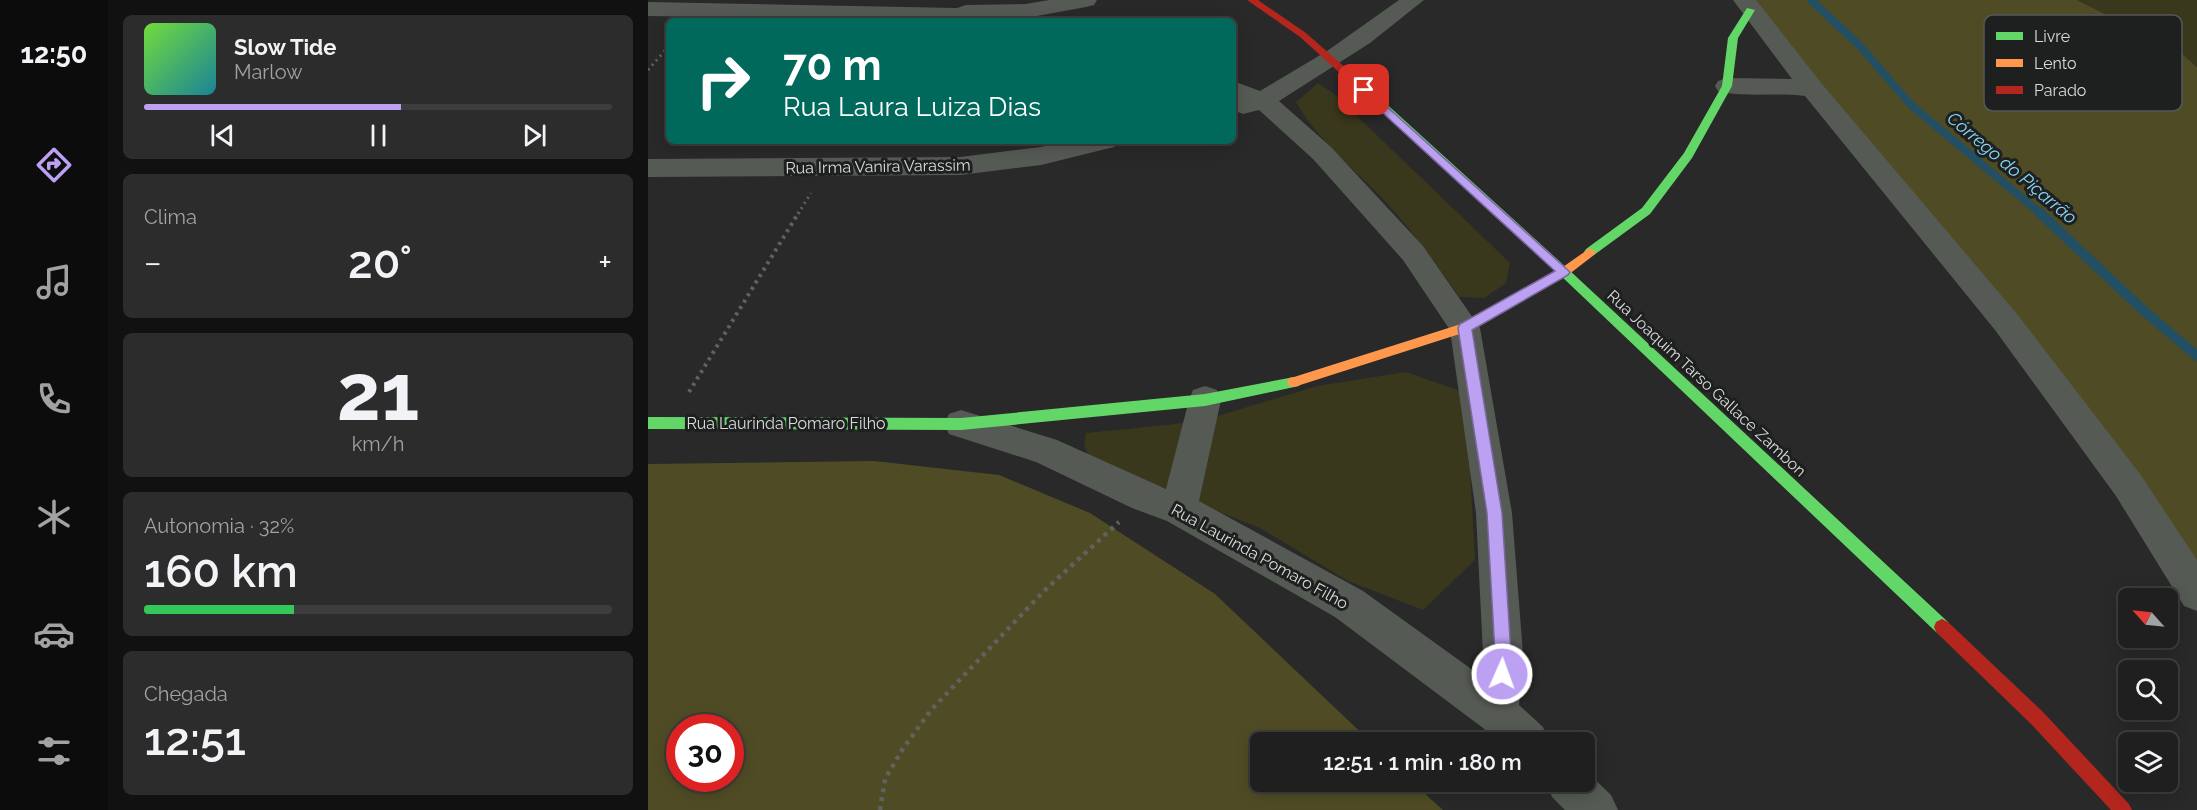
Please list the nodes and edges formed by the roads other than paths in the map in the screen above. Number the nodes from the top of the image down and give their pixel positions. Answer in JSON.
{"nodes":[{"id":1,"x":1086,"y":0,"type":"edge"},
{"id":2,"x":1096,"y":0,"type":"edge"},
{"id":3,"x":1252,"y":0,"type":"edge"},
{"id":4,"x":1413,"y":0,"type":"edge"},
{"id":5,"x":1747,"y":5,"type":"edge"},
{"id":6,"x":653,"y":6,"type":"edge"},
{"id":7,"x":948,"y":13,"type":"junction"},
{"id":8,"x":1021,"y":16,"type":"edge"},
{"id":9,"x":973,"y":18,"type":"edge"},
{"id":10,"x":1075,"y":18,"type":"edge"},
{"id":11,"x":1331,"y":59,"type":"junction"},
{"id":12,"x":1727,"y":86,"type":"junction"},
{"id":13,"x":1813,"y":89,"type":"junction"},
{"id":14,"x":1236,"y":91,"type":"edge"},
{"id":15,"x":1264,"y":101,"type":"junction"},
{"id":16,"x":1236,"y":108,"type":"edge"},
{"id":17,"x":1092,"y":144,"type":"edge"},
{"id":18,"x":648,"y":168,"type":"edge"},
{"id":19,"x":1564,"y":272,"type":"junction"},
{"id":20,"x":1465,"y":328,"type":"junction"},
{"id":21,"x":1205,"y":400,"type":"junction"},
{"id":22,"x":648,"y":423,"type":"edge"},
{"id":23,"x":960,"y":424,"type":"junction"},
{"id":24,"x":1162,"y":503,"type":"junction"},
{"id":25,"x":2197,"y":593,"type":"edge"},
{"id":26,"x":1498,"y":713,"type":"junction"},
{"id":27,"x":1518,"y":732,"type":"edge"},
{"id":28,"x":1577,"y":792,"type":"edge"},
{"id":29,"x":1596,"y":810,"type":"edge"},
{"id":30,"x":2123,"y":810,"type":"edge"}],
"edges":[{"from":1,"to":8,"type":"street"},
{"from":2,"to":10,"type":"street"},
{"from":3,"to":11,"type":"street","name":"Rua Joaquim Tarso Gallace Zambon"},
{"from":4,"to":11,"type":"street"},
{"from":5,"to":12,"type":"street"},
{"from":5,"to":13,"type":"street"},
{"from":6,"to":7,"type":"street"},
{"from":7,"to":8,"type":"street"},
{"from":7,"to":9,"type":"street"},
{"from":11,"to":15,"type":"street"},
{"from":11,"to":19,"type":"street","name":"Rua Joaquim Tarso Gallace Zambon"},
{"from":12,"to":13,"type":"street"},
{"from":12,"to":19,"type":"street","name":"Rua Laurinda Pomaro Filho"},
{"from":13,"to":25,"type":"street"},
{"from":14,"to":15,"type":"street"},
{"from":15,"to":16,"type":"street"},
{"from":15,"to":20,"type":"street"},
{"from":17,"to":18,"type":"street","name":"Rua Irma Vanira Varassim"},
{"from":19,"to":20,"type":"street","name":"Rua Laurinda Pomaro Filho"},
{"from":19,"to":30,"type":"street","name":"Rua Joaquim Tarso Gallace Zambon"},
{"from":20,"to":21,"type":"street","name":"Rua Laurinda Pomaro Filho"},
{"from":20,"to":26,"type":"street"},
{"from":21,"to":23,"type":"street","name":"Rua Laurinda Pomaro Filho"},
{"from":21,"to":24,"type":"street"},
{"from":22,"to":23,"type":"street","name":"Rua Laurinda Pomaro Filho"},
{"from":23,"to":24,"type":"street","name":"Rua Laurinda Pomaro Filho"},
{"from":24,"to":26,"type":"street","name":"Rua Laurinda Pomaro Filho"},
{"from":26,"to":27,"type":"street","name":"Rua Laurinda Pomaro Filho"},
{"from":28,"to":29,"type":"street"}]}
